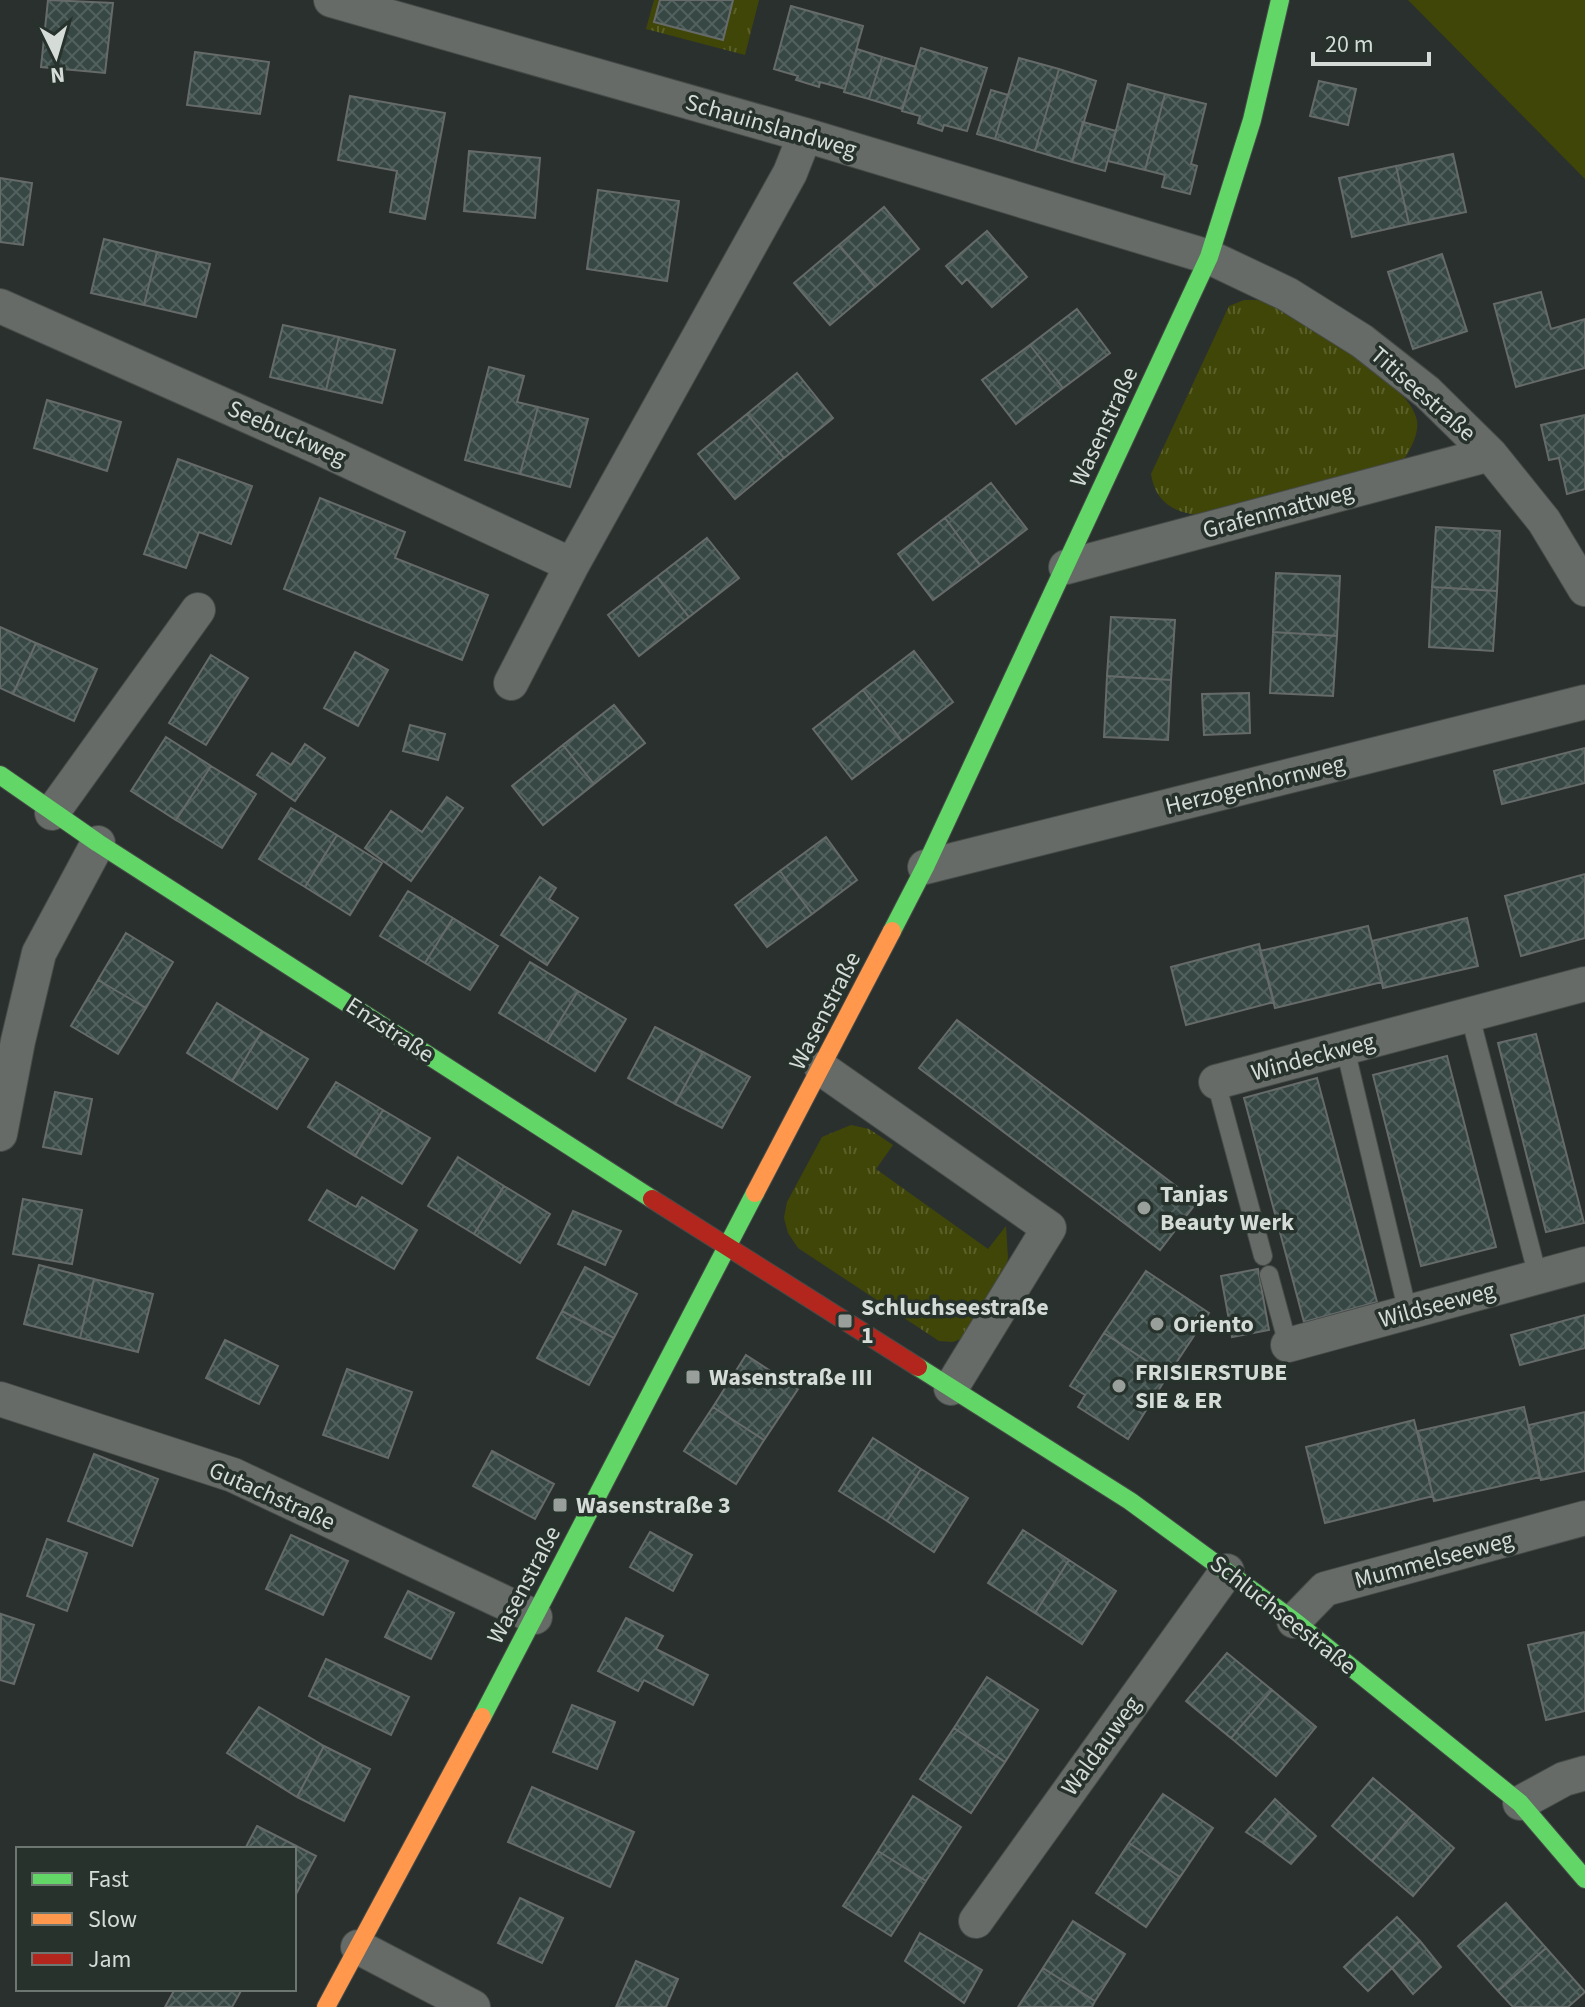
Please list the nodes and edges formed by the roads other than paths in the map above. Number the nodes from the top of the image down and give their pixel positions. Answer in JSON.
{"nodes":[{"id":1,"x":331,"y":0,"type":"edge"},
{"id":2,"x":1280,"y":0,"type":"edge"},
{"id":3,"x":805,"y":135,"type":"junction"},
{"id":4,"x":1209,"y":257,"type":"junction"},
{"id":5,"x":0,"y":306,"type":"edge"},
{"id":6,"x":1490,"y":454,"type":"junction"},
{"id":7,"x":572,"y":565,"type":"junction"},
{"id":8,"x":1066,"y":567,"type":"junction"},
{"id":9,"x":1585,"y":589,"type":"edge"},
{"id":10,"x":198,"y":610,"type":"dead end"},
{"id":11,"x":511,"y":683,"type":"dead end"},
{"id":12,"x":1585,"y":702,"type":"edge"},
{"id":13,"x":0,"y":775,"type":"edge"},
{"id":14,"x":52,"y":813,"type":"junction"},
{"id":15,"x":98,"y":843,"type":"junction"},
{"id":16,"x":925,"y":867,"type":"junction"},
{"id":17,"x":1585,"y":984,"type":"edge"},
{"id":18,"x":1470,"y":1016,"type":"junction"},
{"id":19,"x":9,"y":1038,"type":"edge"},
{"id":20,"x":1345,"y":1048,"type":"junction"},
{"id":21,"x":822,"y":1069,"type":"junction"},
{"id":22,"x":1216,"y":1082,"type":"joint"},
{"id":23,"x":0,"y":1134,"type":"edge"},
{"id":24,"x":728,"y":1247,"type":"junction"},
{"id":25,"x":1263,"y":1256,"type":"dead end"},
{"id":26,"x":1585,"y":1264,"type":"edge"},
{"id":27,"x":1269,"y":1275,"type":"dead end"},
{"id":28,"x":1538,"y":1277,"type":"junction"},
{"id":29,"x":1408,"y":1313,"type":"junction"},
{"id":30,"x":1288,"y":1345,"type":"joint"},
{"id":31,"x":951,"y":1388,"type":"junction"},
{"id":32,"x":0,"y":1399,"type":"edge"},
{"id":33,"x":1585,"y":1518,"type":"edge"},
{"id":34,"x":1227,"y":1571,"type":"junction"},
{"id":35,"x":535,"y":1617,"type":"junction"},
{"id":36,"x":1294,"y":1621,"type":"junction"},
{"id":37,"x":1585,"y":1773,"type":"edge"},
{"id":38,"x":1520,"y":1803,"type":"junction"},
{"id":39,"x":1585,"y":1879,"type":"edge"},
{"id":40,"x":976,"y":1921,"type":"dead end"},
{"id":41,"x":358,"y":1947,"type":"junction"},
{"id":42,"x":326,"y":2007,"type":"edge"},
{"id":43,"x":473,"y":2007,"type":"edge"}],
"edges":[{"from":1,"to":3,"type":"street","name":"Schauinslandweg"},
{"from":2,"to":4,"type":"street","name":"Wasenstraße"},
{"from":3,"to":4,"type":"street","name":"Schauinslandweg"},
{"from":3,"to":7,"type":"street"},
{"from":4,"to":6,"type":"street","name":"Titiseestraße"},
{"from":4,"to":8,"type":"street","name":"Wasenstraße"},
{"from":5,"to":7,"type":"street","name":"Seebuckweg"},
{"from":6,"to":8,"type":"street","name":"Grafenmattweg"},
{"from":6,"to":9,"type":"street","name":"Titiseestraße"},
{"from":7,"to":11,"type":"street"},
{"from":8,"to":16,"type":"street","name":"Wasenstraße"},
{"from":10,"to":14,"type":"street"},
{"from":12,"to":16,"type":"street","name":"Herzogenhornweg"},
{"from":13,"to":14,"type":"street","name":"Enzstraße"},
{"from":14,"to":15,"type":"street","name":"Enzstraße"},
{"from":15,"to":19,"type":"street"},
{"from":15,"to":24,"type":"street","name":"Enzstraße"},
{"from":16,"to":21,"type":"street","name":"Wasenstraße"},
{"from":17,"to":18,"type":"street","name":"Windeckweg"},
{"from":18,"to":20,"type":"street","name":"Windeckweg"},
{"from":18,"to":28,"type":"lane"},
{"from":19,"to":23,"type":"street"},
{"from":20,"to":22,"type":"street","name":"Windeckweg"},
{"from":20,"to":29,"type":"lane"},
{"from":21,"to":24,"type":"street","name":"Wasenstraße"},
{"from":21,"to":31,"type":"street"},
{"from":22,"to":25,"type":"lane","name":"Windeckweg"},
{"from":24,"to":31,"type":"street","name":"Schluchseestraße"},
{"from":24,"to":35,"type":"street","name":"Wasenstraße"},
{"from":26,"to":28,"type":"street","name":"Wildseeweg"},
{"from":27,"to":30,"type":"lane"},
{"from":28,"to":29,"type":"street","name":"Wildseeweg"},
{"from":29,"to":30,"type":"street","name":"Wildseeweg"},
{"from":31,"to":34,"type":"street","name":"Schluchseestraße"},
{"from":32,"to":35,"type":"street","name":"Gutachstraße"},
{"from":33,"to":36,"type":"street","name":"Mummelseeweg"},
{"from":34,"to":36,"type":"street","name":"Schluchseestraße"},
{"from":34,"to":40,"type":"street","name":"Waldauweg"},
{"from":35,"to":41,"type":"street","name":"Wasenstraße"},
{"from":36,"to":38,"type":"street","name":"Schluchseestraße"},
{"from":37,"to":38,"type":"street"},
{"from":38,"to":39,"type":"street","name":"Schluchseestraße"},
{"from":41,"to":42,"type":"street","name":"Wasenstraße"},
{"from":41,"to":43,"type":"street"}]}
